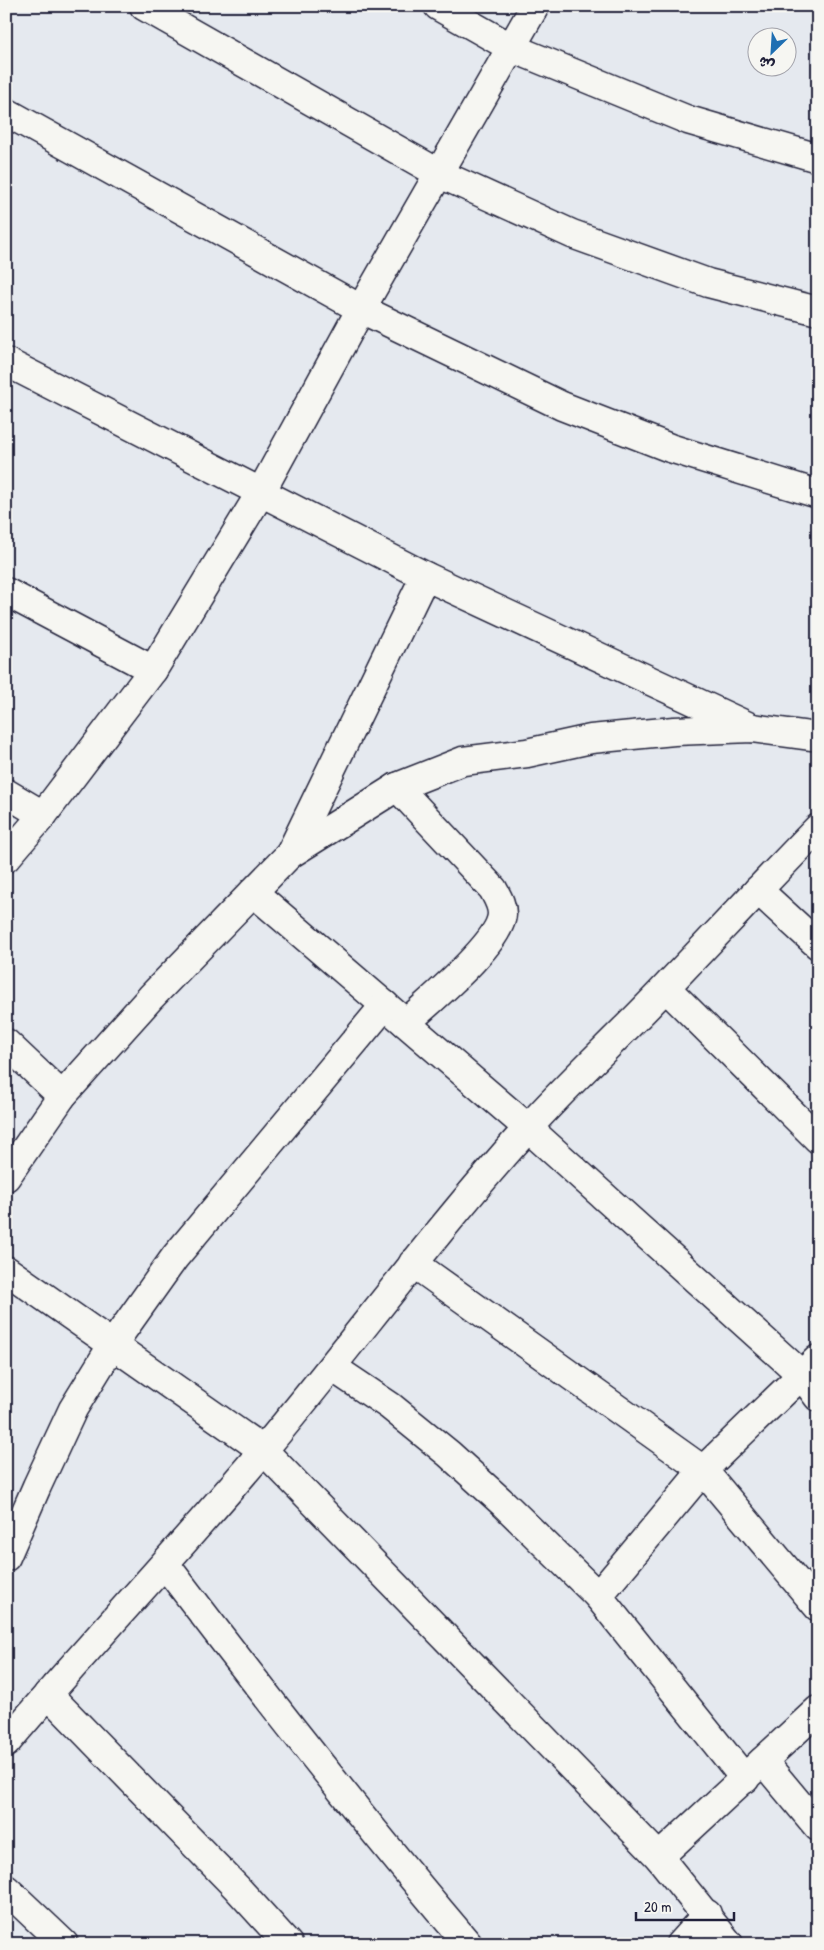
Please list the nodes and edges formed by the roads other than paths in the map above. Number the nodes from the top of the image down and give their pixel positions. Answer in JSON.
{"nodes":[{"id":1,"x":144,"y":6,"type":"edge"},
{"id":2,"x":438,"y":6,"type":"edge"},
{"id":3,"x":535,"y":6,"type":"edge"},
{"id":4,"x":512,"y":48,"type":"junction"},
{"id":5,"x":6,"y":112,"type":"edge"},
{"id":6,"x":818,"y":158,"type":"edge"},
{"id":7,"x":440,"y":174,"type":"junction"},
{"id":8,"x":361,"y":309,"type":"junction"},
{"id":9,"x":818,"y":311,"type":"edge"},
{"id":10,"x":6,"y":362,"type":"edge"},
{"id":11,"x":260,"y":492,"type":"junction"},
{"id":12,"x":818,"y":494,"type":"edge"},
{"id":13,"x":425,"y":576,"type":"junction"},
{"id":14,"x":6,"y":592,"type":"edge"},
{"id":15,"x":153,"y":670,"type":"junction"},
{"id":16,"x":752,"y":728,"type":"junction"},
{"id":17,"x":818,"y":737,"type":"edge"},
{"id":18,"x":397,"y":787,"type":"junction"},
{"id":19,"x":6,"y":793,"type":"edge"},
{"id":20,"x":43,"y":815,"type":"junction"},
{"id":21,"x":818,"y":828,"type":"edge"},
{"id":22,"x":290,"y":854,"type":"junction"},
{"id":23,"x":6,"y":858,"type":"edge"},
{"id":24,"x":758,"y":890,"type":"junction"},
{"id":25,"x":253,"y":892,"type":"junction"},
{"id":26,"x":818,"y":945,"type":"edge"},
{"id":27,"x":666,"y":988,"type":"junction"},
{"id":28,"x":385,"y":1005,"type":"junction"},
{"id":29,"x":406,"y":1022,"type":"junction"},
{"id":30,"x":6,"y":1043,"type":"edge"},
{"id":31,"x":62,"y":1096,"type":"junction"},
{"id":32,"x":528,"y":1128,"type":"junction"},
{"id":33,"x":818,"y":1138,"type":"edge"},
{"id":34,"x":6,"y":1177,"type":"edge"},
{"id":35,"x":413,"y":1263,"type":"junction"},
{"id":36,"x":6,"y":1270,"type":"edge"},
{"id":37,"x":113,"y":1344,"type":"junction"},
{"id":38,"x":332,"y":1367,"type":"junction"},
{"id":39,"x":810,"y":1367,"type":"edge"},
{"id":40,"x":818,"y":1397,"type":"edge"},
{"id":41,"x":264,"y":1450,"type":"junction"},
{"id":42,"x":703,"y":1470,"type":"junction"},
{"id":43,"x":6,"y":1557,"type":"edge"},
{"id":44,"x":165,"y":1564,"type":"junction"},
{"id":45,"x":598,"y":1596,"type":"junction"},
{"id":46,"x":818,"y":1607,"type":"edge"},
{"id":47,"x":48,"y":1694,"type":"junction"},
{"id":48,"x":818,"y":1710,"type":"edge"},
{"id":49,"x":6,"y":1743,"type":"edge"},
{"id":50,"x":754,"y":1770,"type":"junction"},
{"id":51,"x":818,"y":1827,"type":"edge"},
{"id":52,"x":659,"y":1857,"type":"junction"},
{"id":53,"x":6,"y":1889,"type":"edge"},
{"id":54,"x":707,"y":1914,"type":"junction"},
{"id":55,"x":64,"y":1944,"type":"edge"},
{"id":56,"x":288,"y":1944,"type":"edge"},
{"id":57,"x":468,"y":1944,"type":"edge"},
{"id":58,"x":680,"y":1944,"type":"edge"},
{"id":59,"x":729,"y":1944,"type":"edge"}],
"edges":[{"from":1,"to":7,"type":"street"},
{"from":2,"to":4,"type":"street"},
{"from":3,"to":4,"type":"street"},
{"from":4,"to":6,"type":"street"},
{"from":4,"to":7,"type":"street"},
{"from":5,"to":8,"type":"street"},
{"from":7,"to":8,"type":"street"},
{"from":7,"to":9,"type":"street"},
{"from":8,"to":11,"type":"street"},
{"from":8,"to":12,"type":"street"},
{"from":10,"to":11,"type":"street"},
{"from":11,"to":13,"type":"street"},
{"from":11,"to":15,"type":"street"},
{"from":13,"to":16,"type":"street"},
{"from":13,"to":22,"type":"street"},
{"from":14,"to":15,"type":"street"},
{"from":15,"to":20,"type":"street"},
{"from":16,"to":17,"type":"street"},
{"from":16,"to":18,"type":"street"},
{"from":18,"to":22,"type":"street"},
{"from":18,"to":29,"type":"street"},
{"from":19,"to":20,"type":"street"},
{"from":20,"to":23,"type":"street"},
{"from":21,"to":24,"type":"street"},
{"from":22,"to":25,"type":"street"},
{"from":24,"to":26,"type":"street"},
{"from":24,"to":27,"type":"street"},
{"from":25,"to":28,"type":"street"},
{"from":25,"to":31,"type":"street"},
{"from":27,"to":32,"type":"street"},
{"from":27,"to":33,"type":"street"},
{"from":28,"to":29,"type":"street"},
{"from":28,"to":37,"type":"street"},
{"from":29,"to":32,"type":"street"},
{"from":30,"to":31,"type":"street"},
{"from":31,"to":34,"type":"street"},
{"from":32,"to":35,"type":"street"},
{"from":32,"to":39,"type":"street"},
{"from":35,"to":38,"type":"street"},
{"from":35,"to":42,"type":"street"},
{"from":36,"to":37,"type":"street"},
{"from":37,"to":41,"type":"street"},
{"from":37,"to":43,"type":"street"},
{"from":38,"to":41,"type":"street"},
{"from":38,"to":45,"type":"street"},
{"from":39,"to":40,"type":"street"},
{"from":39,"to":42,"type":"street"},
{"from":41,"to":44,"type":"street"},
{"from":41,"to":52,"type":"street"},
{"from":42,"to":45,"type":"street"},
{"from":42,"to":46,"type":"street"},
{"from":44,"to":47,"type":"street"},
{"from":44,"to":57,"type":"street"},
{"from":45,"to":50,"type":"street"},
{"from":47,"to":49,"type":"street"},
{"from":47,"to":56,"type":"street"},
{"from":48,"to":50,"type":"street"},
{"from":50,"to":51,"type":"street"},
{"from":50,"to":52,"type":"street"},
{"from":52,"to":54,"type":"street"},
{"from":53,"to":55,"type":"street"},
{"from":54,"to":58,"type":"street"},
{"from":54,"to":59,"type":"street"}]}
